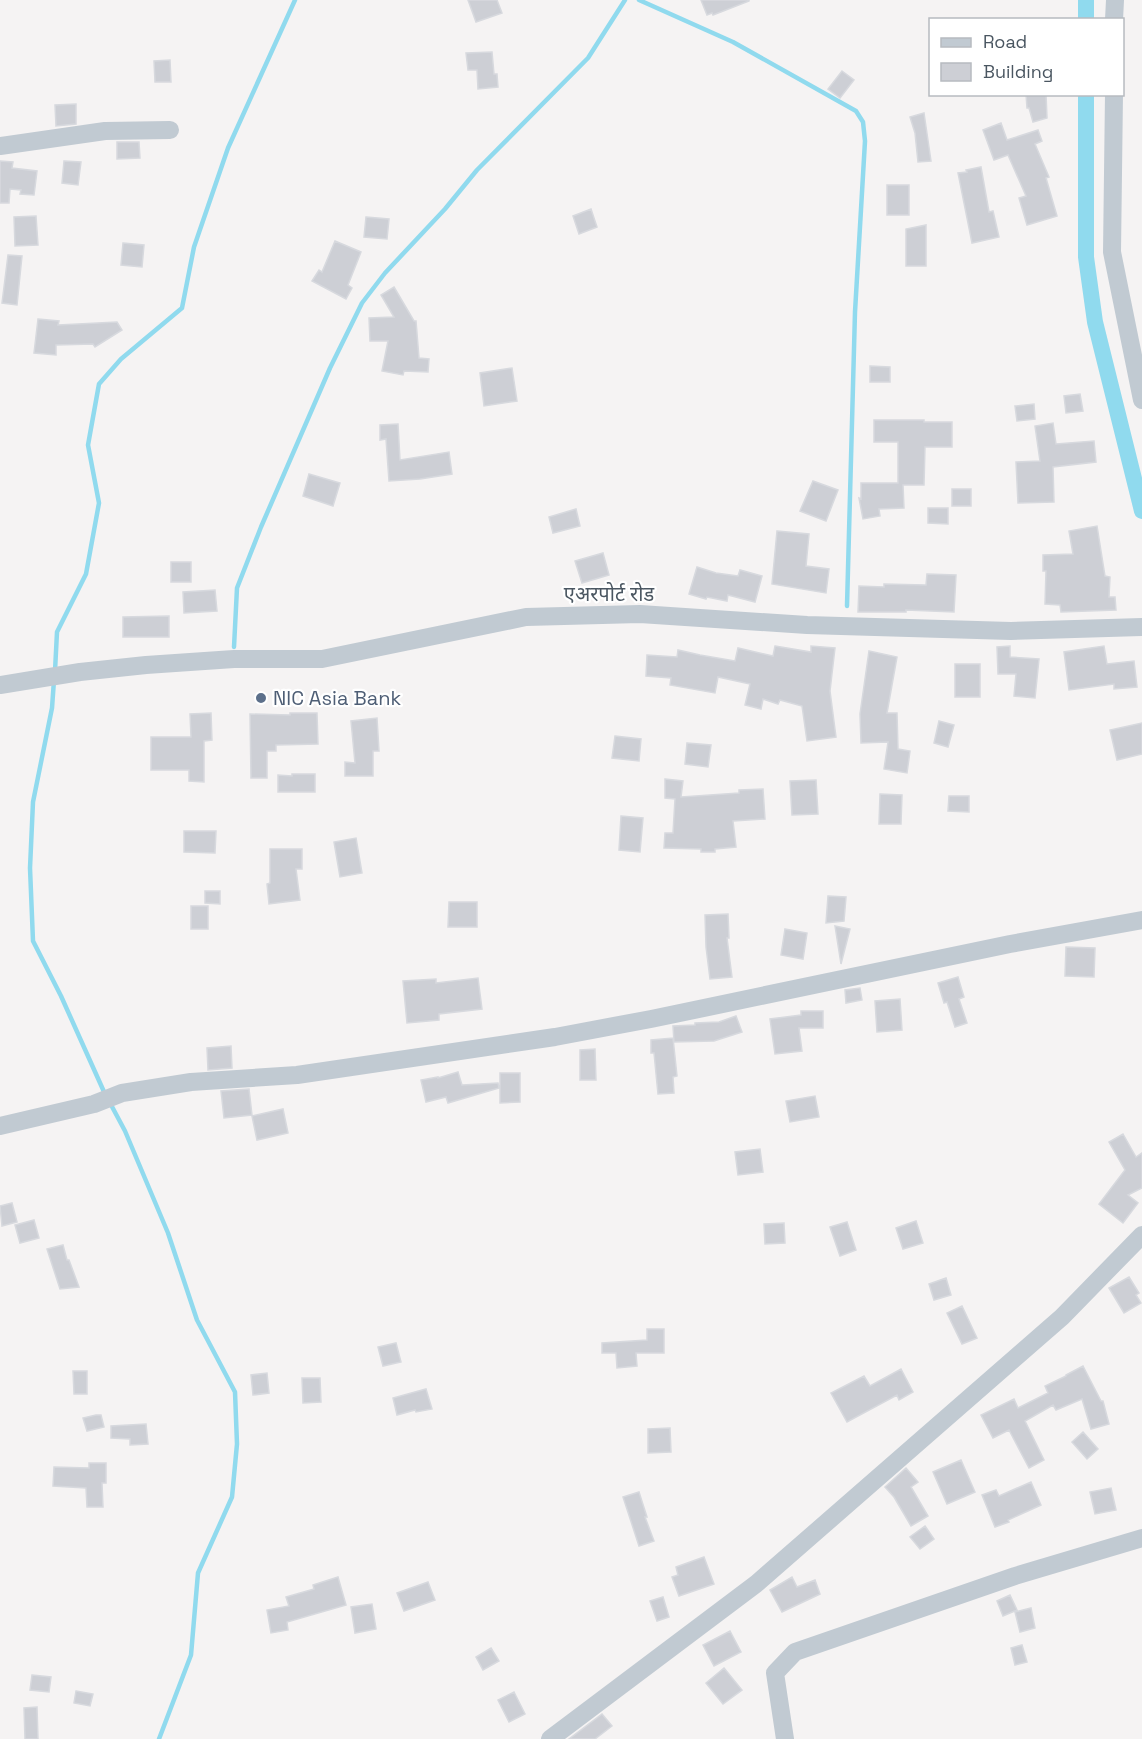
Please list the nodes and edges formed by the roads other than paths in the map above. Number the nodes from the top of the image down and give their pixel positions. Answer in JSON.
{"nodes":[{"id":1,"x":1115,"y":0,"type":"edge"},
{"id":2,"x":1114,"y":18,"type":"edge"},
{"id":3,"x":1114,"y":96,"type":"edge"},
{"id":4,"x":170,"y":130,"type":"dead end"},
{"id":5,"x":0,"y":146,"type":"edge"},
{"id":6,"x":1142,"y":400,"type":"edge"},
{"id":7,"x":1142,"y":627,"type":"edge"},
{"id":8,"x":0,"y":685,"type":"edge"},
{"id":9,"x":1142,"y":920,"type":"edge"},
{"id":10,"x":0,"y":1126,"type":"edge"},
{"id":11,"x":1142,"y":1235,"type":"edge"},
{"id":12,"x":1142,"y":1538,"type":"edge"},
{"id":13,"x":550,"y":1739,"type":"edge"},
{"id":14,"x":785,"y":1739,"type":"edge"}],
"edges":[{"from":1,"to":2,"type":"street"},
{"from":3,"to":6,"type":"street"},
{"from":4,"to":5,"type":"street"},
{"from":7,"to":8,"type":"street","name":"एअरपोर्ट रोड"},
{"from":9,"to":10,"type":"street"},
{"from":11,"to":13,"type":"street"},
{"from":12,"to":14,"type":"street"}]}
